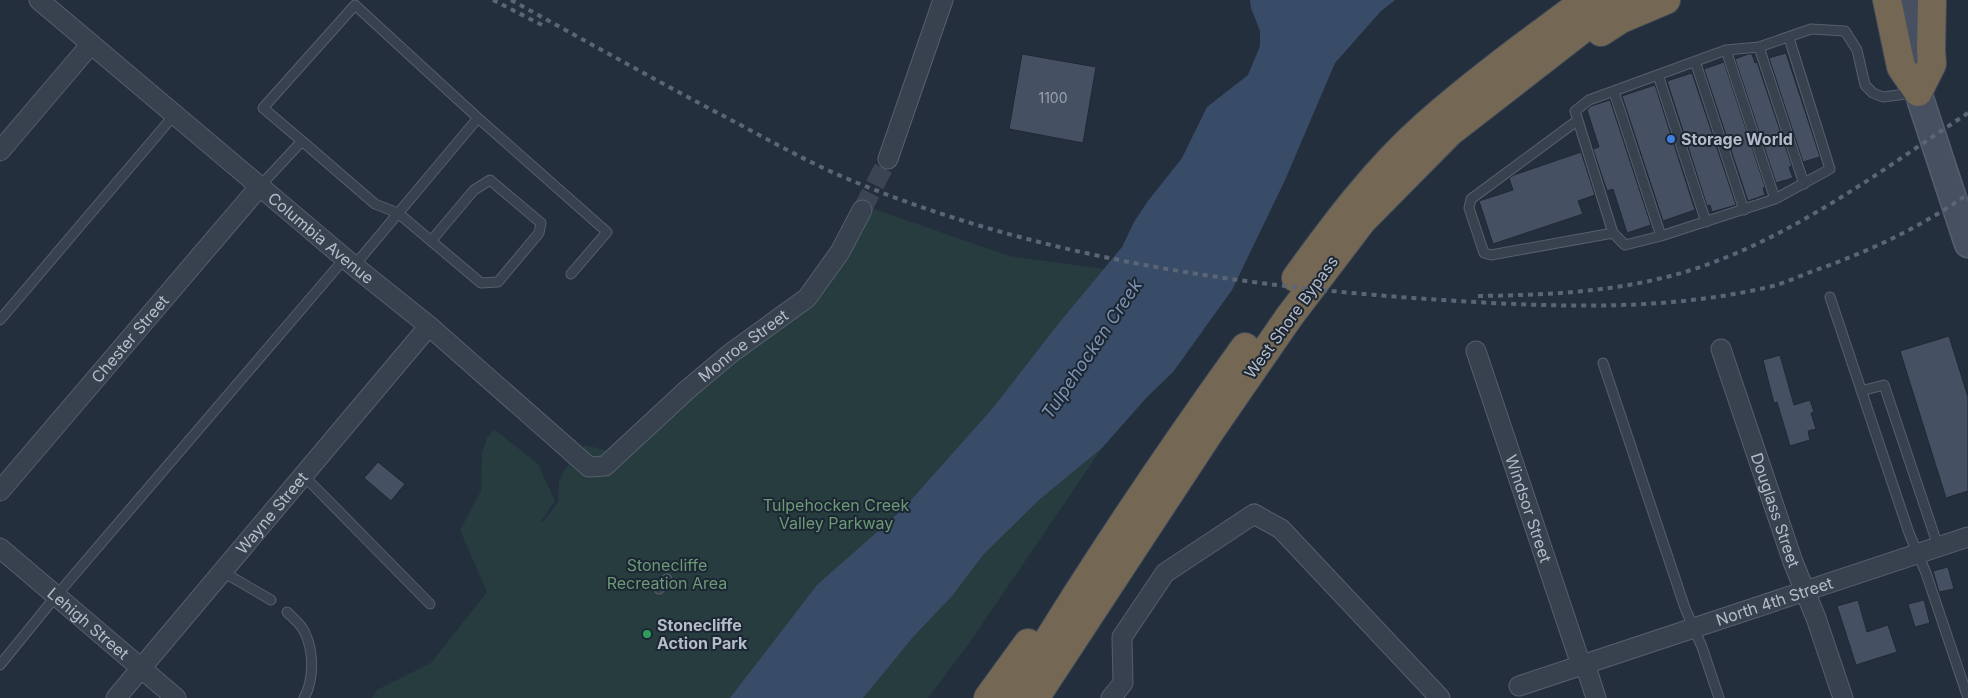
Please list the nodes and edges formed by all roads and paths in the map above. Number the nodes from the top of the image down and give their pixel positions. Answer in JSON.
{"nodes":[{"id":1,"x":39,"y":0,"type":"edge"},
{"id":2,"x":943,"y":0,"type":"edge"},
{"id":3,"x":1558,"y":0,"type":"edge"},
{"id":4,"x":1586,"y":0,"type":"edge"},
{"id":5,"x":1620,"y":0,"type":"edge"},
{"id":6,"x":1666,"y":0,"type":"edge"},
{"id":7,"x":1887,"y":0,"type":"edge"},
{"id":8,"x":1908,"y":0,"type":"edge"},
{"id":9,"x":1932,"y":0,"type":"edge"},
{"id":10,"x":1789,"y":38,"type":"junction"},
{"id":11,"x":92,"y":44,"type":"junction"},
{"id":12,"x":1759,"y":47,"type":"junction"},
{"id":13,"x":1726,"y":50,"type":"junction"},
{"id":14,"x":1695,"y":61,"type":"junction"},
{"id":15,"x":1658,"y":75,"type":"junction"},
{"id":16,"x":1614,"y":92,"type":"junction"},
{"id":17,"x":1918,"y":92,"type":"junction"},
{"id":18,"x":175,"y":114,"type":"junction"},
{"id":19,"x":478,"y":118,"type":"junction"},
{"id":20,"x":1578,"y":120,"type":"junction"},
{"id":21,"x":302,"y":141,"type":"junction"},
{"id":22,"x":0,"y":151,"type":"edge"},
{"id":23,"x":888,"y":159,"type":"tunnel mouth"},
{"id":24,"x":1410,"y":172,"type":"junction"},
{"id":25,"x":1804,"y":184,"type":"junction"},
{"id":26,"x":260,"y":186,"type":"junction"},
{"id":27,"x":1775,"y":199,"type":"junction"},
{"id":28,"x":1349,"y":206,"type":"junction"},
{"id":29,"x":862,"y":210,"type":"tunnel mouth"},
{"id":30,"x":1744,"y":210,"type":"junction"},
{"id":31,"x":398,"y":213,"type":"junction"},
{"id":32,"x":1706,"y":222,"type":"junction"},
{"id":33,"x":1613,"y":234,"type":"junction"},
{"id":34,"x":1661,"y":236,"type":"junction"},
{"id":35,"x":431,"y":241,"type":"junction"},
{"id":36,"x":1968,"y":244,"type":"edge"},
{"id":37,"x":350,"y":262,"type":"junction"},
{"id":38,"x":571,"y":274,"type":"dead end"},
{"id":39,"x":1830,"y":298,"type":"dead end"},
{"id":40,"x":0,"y":320,"type":"edge"},
{"id":41,"x":429,"y":326,"type":"junction"},
{"id":42,"x":1721,"y":349,"type":"dead end"},
{"id":43,"x":1244,"y":350,"type":"junction"},
{"id":44,"x":1476,"y":351,"type":"dead end"},
{"id":45,"x":1603,"y":363,"type":"dead end"},
{"id":46,"x":1861,"y":391,"type":"junction"},
{"id":47,"x":605,"y":466,"type":"joint"},
{"id":48,"x":304,"y":476,"type":"junction"},
{"id":49,"x":0,"y":491,"type":"edge"},
{"id":50,"x":1968,"y":537,"type":"edge"},
{"id":51,"x":1938,"y":546,"type":"junction"},
{"id":52,"x":0,"y":548,"type":"edge"},
{"id":53,"x":1917,"y":553,"type":"junction"},
{"id":54,"x":224,"y":572,"type":"junction"},
{"id":55,"x":668,"y":579,"type":"dead end"},
{"id":56,"x":659,"y":589,"type":"dead end"},
{"id":57,"x":1805,"y":590,"type":"junction"},
{"id":58,"x":56,"y":596,"type":"junction"},
{"id":59,"x":271,"y":600,"type":"dead end"},
{"id":60,"x":430,"y":604,"type":"dead end"},
{"id":61,"x":287,"y":612,"type":"dead end"},
{"id":62,"x":1694,"y":628,"type":"junction"},
{"id":63,"x":0,"y":665,"type":"edge"},
{"id":64,"x":1583,"y":665,"type":"junction"},
{"id":65,"x":142,"y":668,"type":"junction"},
{"id":66,"x":1519,"y":686,"type":"dead end"},
{"id":67,"x":116,"y":698,"type":"edge"},
{"id":68,"x":176,"y":698,"type":"edge"},
{"id":69,"x":304,"y":698,"type":"edge"},
{"id":70,"x":988,"y":698,"type":"edge"},
{"id":71,"x":1013,"y":698,"type":"edge"},
{"id":72,"x":1036,"y":698,"type":"edge"},
{"id":73,"x":1111,"y":698,"type":"edge"},
{"id":74,"x":1440,"y":698,"type":"edge"},
{"id":75,"x":1596,"y":698,"type":"edge"},
{"id":76,"x":1719,"y":698,"type":"edge"},
{"id":77,"x":1843,"y":698,"type":"edge"},
{"id":78,"x":1968,"y":698,"type":"edge"}],
"edges":[{"from":1,"to":11,"type":"street","name":"Columbia Avenue"},
{"from":2,"to":23,"type":"street"},
{"from":3,"to":28,"type":"highway"},
{"from":4,"to":28,"type":"highway","name":"West Shore Bypass"},
{"from":5,"to":24,"type":"highway","name":"West Shore Bypass"},
{"from":6,"to":24,"type":"highway"},
{"from":7,"to":17,"type":"highway"},
{"from":8,"to":17,"type":"street"},
{"from":9,"to":17,"type":"highway"},
{"from":10,"to":12,"type":"lane"},
{"from":10,"to":17,"type":"lane"},
{"from":10,"to":25,"type":"lane"},
{"from":11,"to":18,"type":"street","name":"Columbia Avenue"},
{"from":11,"to":22,"type":"street"},
{"from":12,"to":13,"type":"lane"},
{"from":12,"to":25,"type":"lane"},
{"from":13,"to":14,"type":"lane"},
{"from":13,"to":27,"type":"lane"},
{"from":14,"to":15,"type":"lane"},
{"from":14,"to":30,"type":"lane"},
{"from":15,"to":16,"type":"lane"},
{"from":15,"to":32,"type":"lane"},
{"from":16,"to":20,"type":"lane"},
{"from":16,"to":34,"type":"lane"},
{"from":17,"to":36,"type":"street"},
{"from":18,"to":26,"type":"street","name":"Columbia Avenue"},
{"from":18,"to":40,"type":"lane"},
{"from":19,"to":21,"type":"lane"},
{"from":19,"to":31,"type":"lane"},
{"from":19,"to":38,"type":"lane"},
{"from":20,"to":33,"type":"lane"},
{"from":20,"to":33,"type":"lane"},
{"from":21,"to":26,"type":"lane"},
{"from":21,"to":31,"type":"lane"},
{"from":24,"to":72,"type":"highway","name":"West Shore Bypass"},
{"from":25,"to":27,"type":"lane"},
{"from":26,"to":37,"type":"street","name":"Columbia Avenue"},
{"from":26,"to":49,"type":"street","name":"Chester Street"},
{"from":27,"to":30,"type":"lane"},
{"from":28,"to":43,"type":"highway","name":"West Shore Bypass"},
{"from":29,"to":47,"type":"street","name":"Monroe Street"},
{"from":30,"to":32,"type":"lane"},
{"from":31,"to":35,"type":"lane"},
{"from":31,"to":37,"type":"lane"},
{"from":32,"to":34,"type":"lane"},
{"from":33,"to":34,"type":"lane"},
{"from":35,"to":35,"type":"lane"},
{"from":37,"to":41,"type":"street","name":"Columbia Avenue"},
{"from":37,"to":58,"type":"lane"},
{"from":39,"to":46,"type":"lane"},
{"from":41,"to":47,"type":"street","name":"Columbia Avenue"},
{"from":41,"to":48,"type":"street","name":"Wayne Street"},
{"from":42,"to":57,"type":"street","name":"Douglass Street"},
{"from":43,"to":70,"type":"highway"},
{"from":43,"to":71,"type":"highway","name":"West Shore Bypass"},
{"from":44,"to":64,"type":"street","name":"Windsor Street"},
{"from":45,"to":62,"type":"lane"},
{"from":46,"to":51,"type":"lane"},
{"from":46,"to":53,"type":"lane"},
{"from":48,"to":54,"type":"street","name":"Wayne Street"},
{"from":48,"to":60,"type":"lane"},
{"from":50,"to":51,"type":"street","name":"North 4th Street"},
{"from":51,"to":53,"type":"street","name":"North 4th Street"},
{"from":52,"to":58,"type":"street","name":"Lehigh Street"},
{"from":53,"to":57,"type":"street","name":"North 4th Street"},
{"from":53,"to":78,"type":"lane"},
{"from":54,"to":59,"type":"lane"},
{"from":54,"to":65,"type":"street","name":"Wayne Street"},
{"from":55,"to":56,"type":"lane"},
{"from":57,"to":62,"type":"street","name":"North 4th Street"},
{"from":57,"to":77,"type":"street","name":"Douglass Street"},
{"from":58,"to":63,"type":"lane"},
{"from":58,"to":65,"type":"street","name":"Lehigh Street"},
{"from":61,"to":69,"type":"lane"},
{"from":62,"to":64,"type":"street","name":"North 4th Street"},
{"from":62,"to":76,"type":"lane"},
{"from":64,"to":66,"type":"street","name":"North 4th Street"},
{"from":64,"to":75,"type":"street","name":"Windsor Street"},
{"from":65,"to":67,"type":"street","name":"Wayne Street"},
{"from":65,"to":68,"type":"street","name":"Lehigh Street"},
{"from":73,"to":74,"type":"street"}]}
